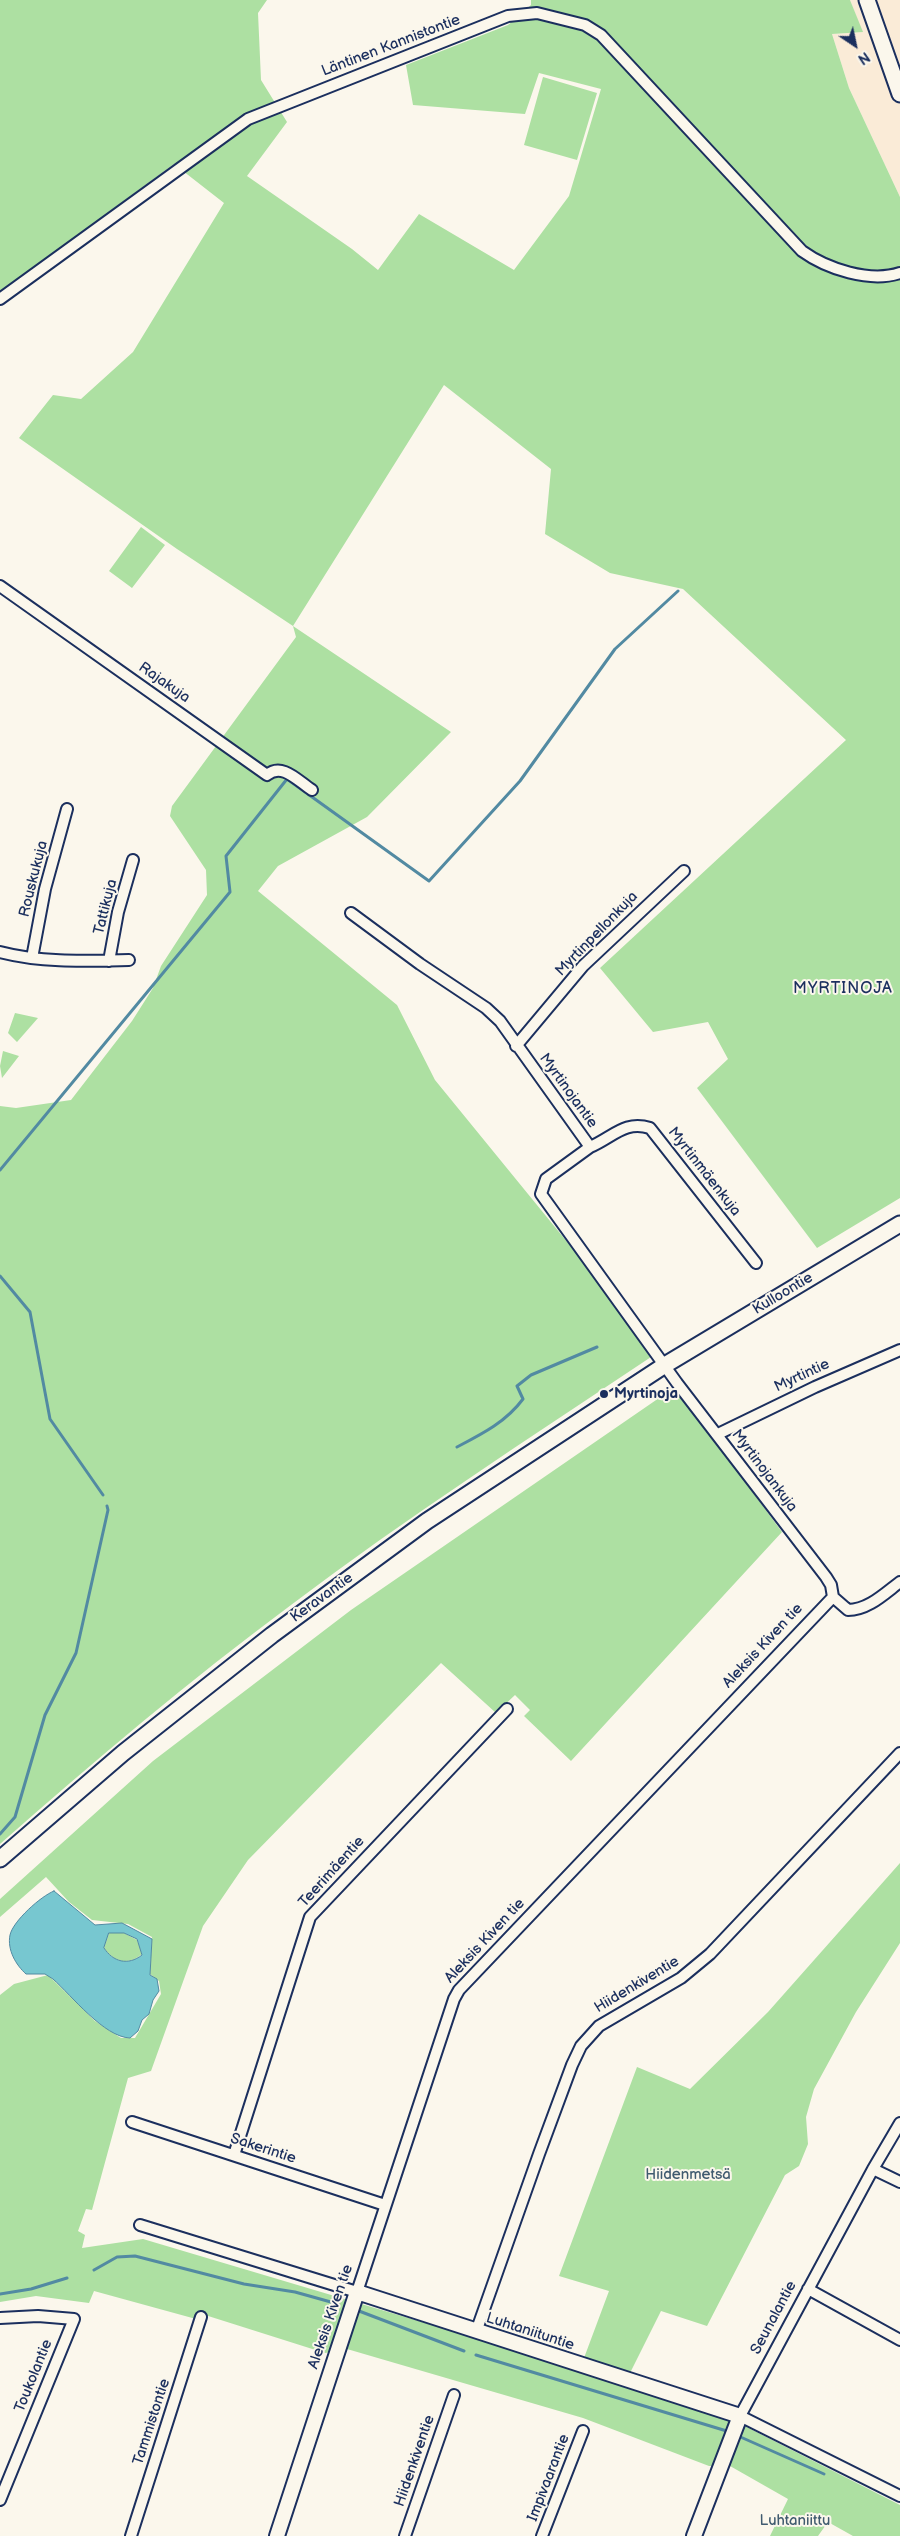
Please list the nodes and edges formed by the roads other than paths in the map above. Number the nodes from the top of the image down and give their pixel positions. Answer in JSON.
{"nodes":[{"id":1,"x":867,"y":0,"type":"edge"},
{"id":2,"x":900,"y":94,"type":"edge"},
{"id":3,"x":900,"y":273,"type":"edge"},
{"id":4,"x":0,"y":299,"type":"edge"},
{"id":5,"x":0,"y":586,"type":"edge"},
{"id":6,"x":312,"y":790,"type":"dead end"},
{"id":7,"x":68,"y":808,"type":"dead end"},
{"id":8,"x":133,"y":860,"type":"dead end"},
{"id":9,"x":684,"y":871,"type":"dead end"},
{"id":10,"x":352,"y":913,"type":"dead end"},
{"id":11,"x":0,"y":952,"type":"edge"},
{"id":12,"x":32,"y":958,"type":"junction"},
{"id":13,"x":129,"y":960,"type":"dead end"},
{"id":14,"x":109,"y":961,"type":"junction"},
{"id":15,"x":516,"y":1046,"type":"junction"},
{"id":16,"x":590,"y":1147,"type":"junction"},
{"id":17,"x":900,"y":1224,"type":"edge"},
{"id":18,"x":756,"y":1263,"type":"dead end"},
{"id":19,"x":900,"y":1350,"type":"edge"},
{"id":20,"x":665,"y":1365,"type":"junction"},
{"id":21,"x":718,"y":1434,"type":"junction"},
{"id":22,"x":900,"y":1582,"type":"edge"},
{"id":23,"x":833,"y":1597,"type":"junction"},
{"id":24,"x":507,"y":1709,"type":"dead end"},
{"id":25,"x":900,"y":1753,"type":"edge"},
{"id":26,"x":0,"y":1859,"type":"edge"},
{"id":27,"x":132,"y":2122,"type":"dead end"},
{"id":28,"x":900,"y":2123,"type":"edge"},
{"id":29,"x":234,"y":2155,"type":"junction"},
{"id":30,"x":873,"y":2168,"type":"junction"},
{"id":31,"x":900,"y":2182,"type":"edge"},
{"id":32,"x":385,"y":2205,"type":"junction"},
{"id":33,"x":140,"y":2225,"type":"dead end"},
{"id":34,"x":808,"y":2289,"type":"junction"},
{"id":35,"x":357,"y":2292,"type":"junction"},
{"id":36,"x":201,"y":2317,"type":"dead end"},
{"id":37,"x":0,"y":2318,"type":"edge"},
{"id":38,"x":476,"y":2332,"type":"junction"},
{"id":39,"x":900,"y":2340,"type":"edge"},
{"id":40,"x":454,"y":2395,"type":"dead end"},
{"id":41,"x":735,"y":2428,"type":"junction"},
{"id":42,"x":583,"y":2431,"type":"dead end"},
{"id":43,"x":900,"y":2496,"type":"edge"},
{"id":44,"x":0,"y":2500,"type":"edge"},
{"id":45,"x":131,"y":2536,"type":"edge"},
{"id":46,"x":277,"y":2536,"type":"edge"},
{"id":47,"x":405,"y":2536,"type":"edge"},
{"id":48,"x":542,"y":2536,"type":"edge"},
{"id":49,"x":694,"y":2536,"type":"edge"}],
"edges":[{"from":1,"to":2,"type":"main road"},
{"from":3,"to":4,"type":"street","name":"Läntinen Kannistontie"},
{"from":5,"to":6,"type":"street","name":"Rajakuja"},
{"from":7,"to":12,"type":"street","name":"Rouskukuja"},
{"from":8,"to":14,"type":"street","name":"Tattikuja"},
{"from":9,"to":15,"type":"street","name":"Myrtinpellonkuja"},
{"from":10,"to":15,"type":"street","name":"Myrtinojantie"},
{"from":11,"to":12,"type":"street"},
{"from":12,"to":14,"type":"street"},
{"from":13,"to":14,"type":"street"},
{"from":15,"to":16,"type":"street","name":"Myrtinojantie"},
{"from":16,"to":18,"type":"street","name":"Myrtinmäenkuja"},
{"from":16,"to":20,"type":"street","name":"Myrtinojantie"},
{"from":17,"to":20,"type":"main road","name":"Kulloontie"},
{"from":19,"to":21,"type":"street","name":"Myrtintie"},
{"from":20,"to":21,"type":"street","name":"Myrtinojankuja"},
{"from":20,"to":26,"type":"main road","name":"Keravantie"},
{"from":21,"to":23,"type":"street","name":"Myrtinojankuja"},
{"from":22,"to":23,"type":"street"},
{"from":23,"to":32,"type":"street","name":"Aleksis Kiven tie"},
{"from":24,"to":29,"type":"street","name":"Teerimäentie"},
{"from":25,"to":38,"type":"street","name":"Hiidenkiventie"},
{"from":27,"to":29,"type":"street","name":"Sakerintie"},
{"from":28,"to":30,"type":"street","name":"Seunalantie"},
{"from":29,"to":32,"type":"street","name":"Sakerintie"},
{"from":30,"to":31,"type":"street"},
{"from":30,"to":34,"type":"street","name":"Seunalantie"},
{"from":32,"to":35,"type":"street","name":"Aleksis Kiven tie"},
{"from":33,"to":35,"type":"street","name":"Luhtaniituntie"},
{"from":34,"to":39,"type":"street"},
{"from":34,"to":41,"type":"street","name":"Seunalantie"},
{"from":35,"to":38,"type":"street","name":"Luhtaniituntie"},
{"from":35,"to":46,"type":"street","name":"Aleksis Kiven tie"},
{"from":36,"to":45,"type":"street","name":"Tammistontie"},
{"from":37,"to":44,"type":"street","name":"Toukolantie"},
{"from":38,"to":41,"type":"street","name":"Luhtaniituntie"},
{"from":40,"to":47,"type":"street","name":"Hiidenkiventie"},
{"from":41,"to":43,"type":"street","name":"Luhtaniituntie"},
{"from":41,"to":49,"type":"street","name":"Seunalantie"},
{"from":42,"to":48,"type":"street","name":"Impivaarantie"}]}
